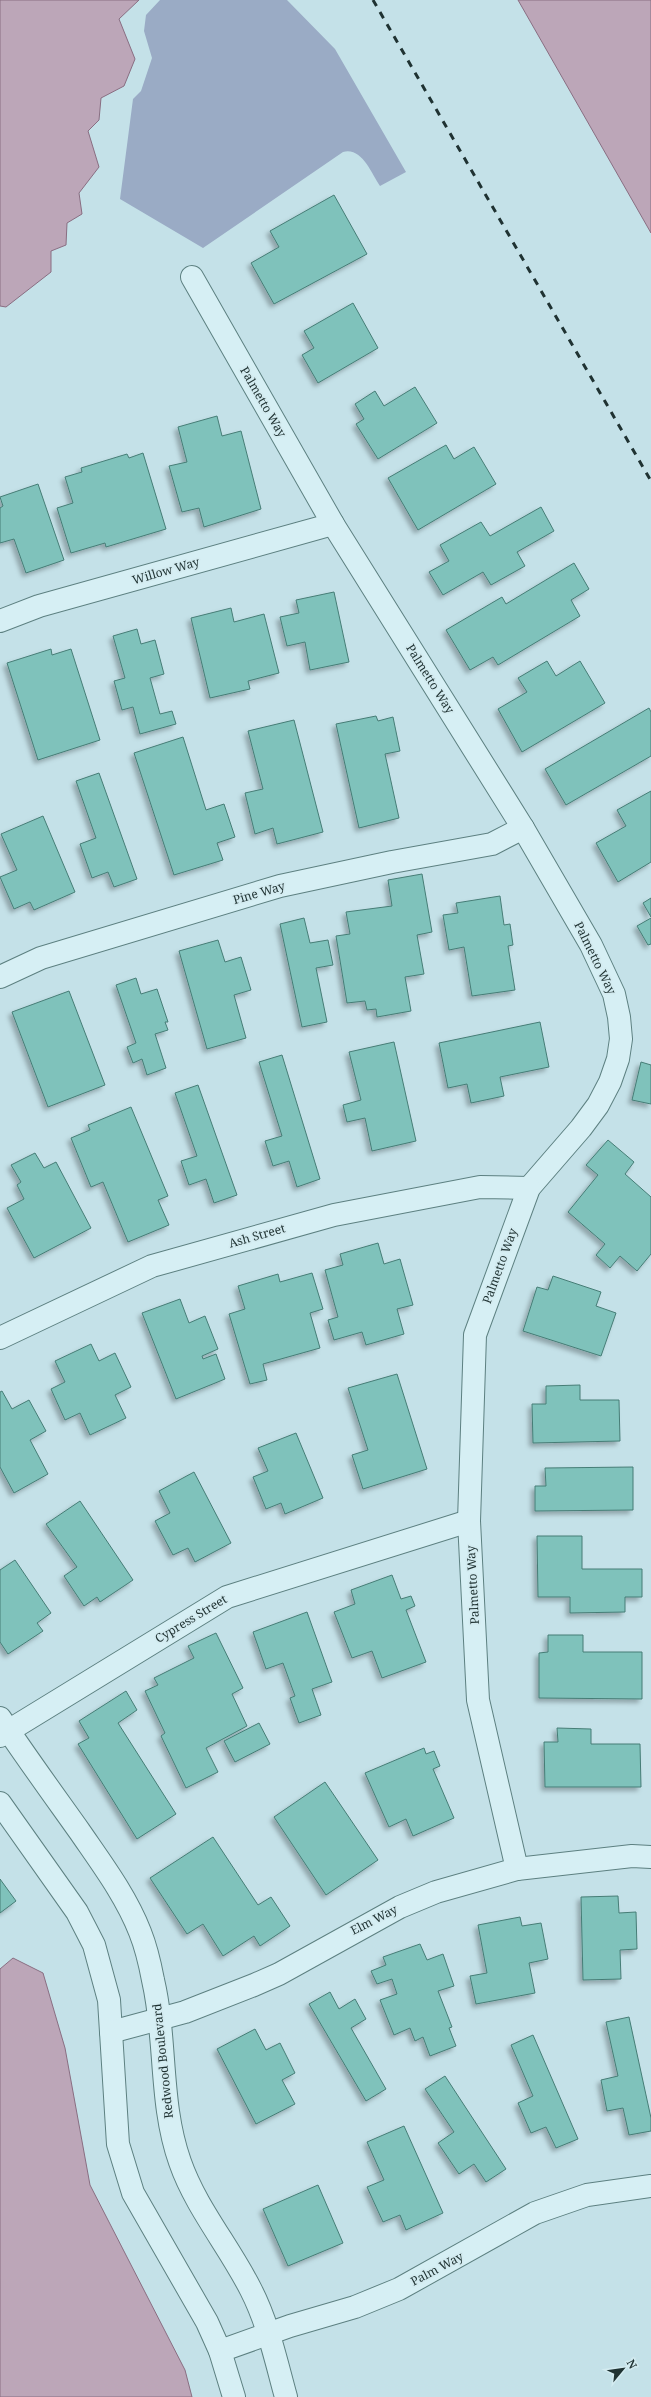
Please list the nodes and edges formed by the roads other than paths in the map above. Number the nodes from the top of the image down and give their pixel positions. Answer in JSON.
{"nodes":[{"id":1,"x":192,"y":277,"type":"dead end"},
{"id":2,"x":333,"y":524,"type":"junction"},
{"id":3,"x":0,"y":621,"type":"edge"},
{"id":4,"x":522,"y":828,"type":"junction"},
{"id":5,"x":0,"y":977,"type":"edge"},
{"id":6,"x":529,"y":1188,"type":"junction"},
{"id":7,"x":0,"y":1338,"type":"edge"},
{"id":8,"x":470,"y":1521,"type":"junction"},
{"id":9,"x":3,"y":1728,"type":"edge"},
{"id":10,"x":0,"y":1803,"type":"edge"},
{"id":11,"x":651,"y":1857,"type":"edge"},
{"id":12,"x":517,"y":1869,"type":"junction"},
{"id":13,"x":161,"y":2020,"type":"junction"},
{"id":14,"x":111,"y":2032,"type":"junction"},
{"id":15,"x":651,"y":2186,"type":"edge"},
{"id":16,"x":268,"y":2333,"type":"junction"},
{"id":17,"x":220,"y":2351,"type":"junction"},
{"id":18,"x":234,"y":2397,"type":"edge"},
{"id":19,"x":286,"y":2397,"type":"edge"}],
"edges":[{"from":1,"to":2,"type":"street","name":"Palmetto Way"},
{"from":2,"to":3,"type":"street","name":"Willow Way"},
{"from":2,"to":4,"type":"street","name":"Palmetto Way"},
{"from":4,"to":5,"type":"street","name":"Pine Way"},
{"from":4,"to":6,"type":"street","name":"Palmetto Way"},
{"from":6,"to":7,"type":"street","name":"Ash Street"},
{"from":6,"to":8,"type":"street","name":"Palmetto Way"},
{"from":8,"to":9,"type":"street","name":"Cypress Street"},
{"from":8,"to":12,"type":"street","name":"Palmetto Way"},
{"from":9,"to":13,"type":"street","name":"Redwood Boulevard"},
{"from":10,"to":14,"type":"street"},
{"from":11,"to":12,"type":"street","name":"Elm Way"},
{"from":12,"to":13,"type":"street","name":"Elm Way"},
{"from":13,"to":14,"type":"street","name":"Elm Way"},
{"from":13,"to":16,"type":"street","name":"Redwood Boulevard"},
{"from":14,"to":17,"type":"street"},
{"from":15,"to":16,"type":"street","name":"Palm Way"},
{"from":16,"to":17,"type":"street","name":"Palm Way"},
{"from":16,"to":19,"type":"street","name":"Redwood Boulevard"},
{"from":17,"to":18,"type":"street"}]}
